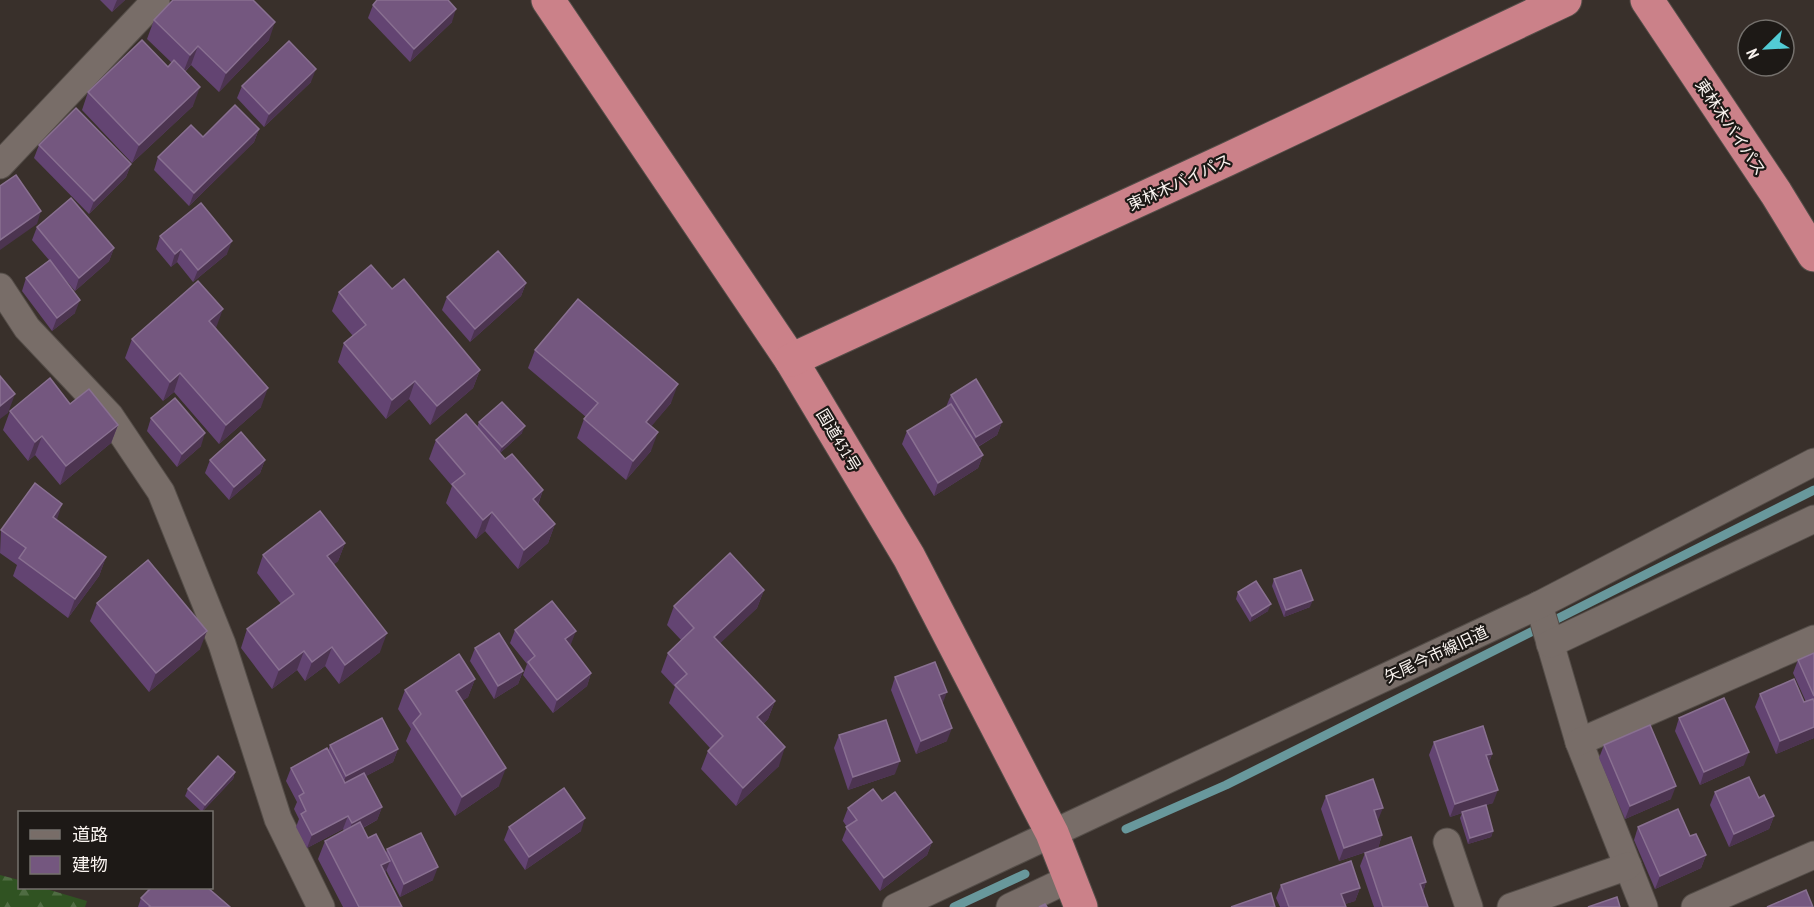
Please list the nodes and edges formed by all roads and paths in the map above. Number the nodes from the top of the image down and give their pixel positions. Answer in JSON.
{"nodes":[{"id":1,"x":156,"y":0,"type":"edge"},
{"id":2,"x":548,"y":0,"type":"edge"},
{"id":3,"x":1565,"y":0,"type":"edge"},
{"id":4,"x":1647,"y":0,"type":"edge"},
{"id":5,"x":0,"y":165,"type":"edge"},
{"id":6,"x":1814,"y":255,"type":"edge"},
{"id":7,"x":0,"y":287,"type":"edge"},
{"id":8,"x":791,"y":360,"type":"junction"},
{"id":9,"x":1814,"y":462,"type":"edge"},
{"id":10,"x":1814,"y":519,"type":"edge"},
{"id":11,"x":1539,"y":606,"type":"junction"},
{"id":12,"x":1814,"y":639,"type":"edge"},
{"id":13,"x":1550,"y":644,"type":"junction"},
{"id":14,"x":1579,"y":742,"type":"junction"},
{"id":15,"x":1052,"y":833,"type":"junction"},
{"id":16,"x":1447,"y":842,"type":"dead end"},
{"id":17,"x":1814,"y":855,"type":"edge"},
{"id":18,"x":1628,"y":867,"type":"junction"},
{"id":19,"x":1075,"y":893,"type":"edge"},
{"id":20,"x":321,"y":907,"type":"edge"},
{"id":21,"x":896,"y":907,"type":"edge"},
{"id":22,"x":1010,"y":907,"type":"edge"},
{"id":23,"x":1469,"y":907,"type":"edge"},
{"id":24,"x":1511,"y":907,"type":"edge"},
{"id":25,"x":1644,"y":907,"type":"edge"},
{"id":26,"x":1695,"y":907,"type":"edge"}],
"edges":[{"from":1,"to":5,"type":"street"},
{"from":2,"to":8,"type":"highway","name":"国道431号"},
{"from":3,"to":8,"type":"highway","name":"東林木バイパス"},
{"from":4,"to":6,"type":"highway","name":"東林木バイパス"},
{"from":7,"to":20,"type":"street"},
{"from":8,"to":15,"type":"highway","name":"国道431号"},
{"from":9,"to":11,"type":"street","name":"矢尾今市線旧道"},
{"from":10,"to":13,"type":"street"},
{"from":11,"to":13,"type":"street"},
{"from":11,"to":15,"type":"street","name":"矢尾今市線旧道"},
{"from":12,"to":14,"type":"street"},
{"from":13,"to":14,"type":"street"},
{"from":14,"to":18,"type":"street"},
{"from":15,"to":19,"type":"highway","name":"国道431号"},
{"from":15,"to":21,"type":"street","name":"矢尾今市線旧道"},
{"from":16,"to":23,"type":"street"},
{"from":17,"to":26,"type":"street"},
{"from":18,"to":24,"type":"street"},
{"from":18,"to":25,"type":"street"},
{"from":19,"to":22,"type":"street"}]}
